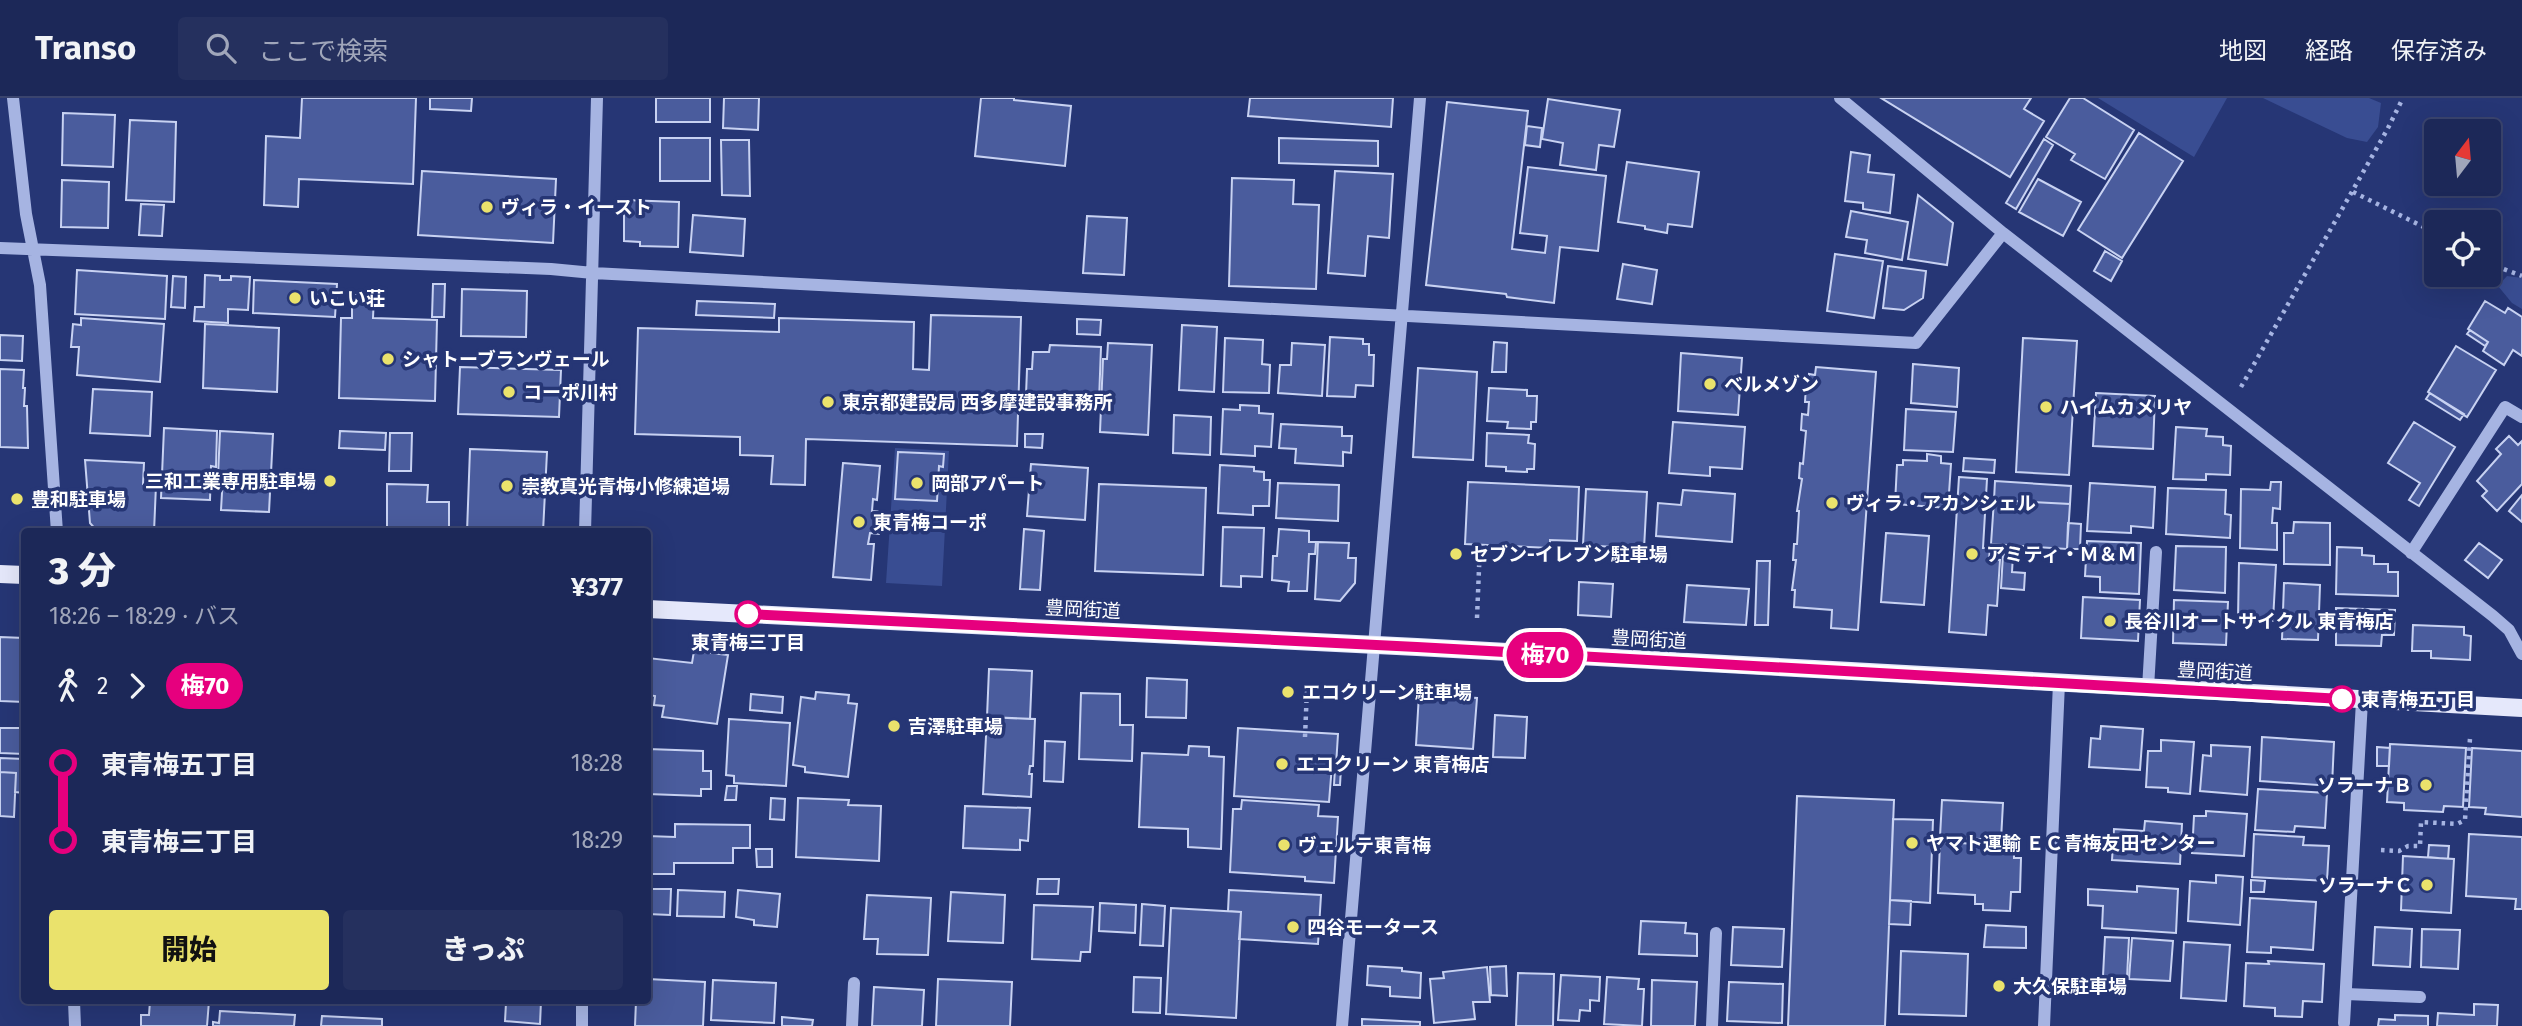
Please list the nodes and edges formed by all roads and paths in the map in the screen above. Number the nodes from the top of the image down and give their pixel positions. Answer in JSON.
{"nodes":[{"id":1,"x":13,"y":98,"type":"edge"},
{"id":2,"x":597,"y":98,"type":"edge"},
{"id":3,"x":1420,"y":98,"type":"edge"},
{"id":4,"x":1839,"y":98,"type":"edge"},
{"id":5,"x":2403,"y":98,"type":"edge"},
{"id":6,"x":2353,"y":191,"type":"junction"},
{"id":7,"x":2424,"y":227,"type":"edge"},
{"id":8,"x":2003,"y":233,"type":"junction"},
{"id":9,"x":0,"y":248,"type":"edge"},
{"id":10,"x":34,"y":249,"type":"junction"},
{"id":11,"x":2501,"y":268,"type":"edge"},
{"id":12,"x":593,"y":273,"type":"junction"},
{"id":13,"x":2522,"y":276,"type":"edge"},
{"id":14,"x":1401,"y":316,"type":"junction"},
{"id":15,"x":2228,"y":409,"type":"junction"},
{"id":16,"x":2522,"y":417,"type":"edge"},
{"id":17,"x":57,"y":528,"type":"edge"},
{"id":18,"x":585,"y":528,"type":"edge"},
{"id":19,"x":1480,"y":544,"type":"dead end"},
{"id":20,"x":2156,"y":552,"type":"dead end"},
{"id":21,"x":2411,"y":553,"type":"junction"},
{"id":22,"x":0,"y":574,"type":"edge"},
{"id":23,"x":21,"y":575,"type":"edge"},
{"id":24,"x":651,"y":609,"type":"edge"},
{"id":25,"x":1477,"y":618,"type":"dead end"},
{"id":26,"x":1373,"y":646,"type":"junction"},
{"id":27,"x":2522,"y":654,"type":"edge"},
{"id":28,"x":2059,"y":683,"type":"junction"},
{"id":29,"x":2148,"y":688,"type":"junction"},
{"id":30,"x":1307,"y":689,"type":"dead end"},
{"id":31,"x":2362,"y":701,"type":"junction"},
{"id":32,"x":2522,"y":708,"type":"edge"},
{"id":33,"x":1305,"y":737,"type":"dead end"},
{"id":34,"x":2470,"y":738,"type":"dead end"},
{"id":35,"x":2354,"y":849,"type":"junction"},
{"id":36,"x":1716,"y":933,"type":"dead end"},
{"id":37,"x":854,"y":983,"type":"dead end"},
{"id":38,"x":2346,"y":994,"type":"junction"},
{"id":39,"x":2420,"y":997,"type":"dead end"},
{"id":40,"x":74,"y":1004,"type":"edge"},
{"id":41,"x":582,"y":1004,"type":"edge"},
{"id":42,"x":2344,"y":1024,"type":"dead end"},
{"id":43,"x":75,"y":1026,"type":"edge"},
{"id":44,"x":582,"y":1026,"type":"edge"},
{"id":45,"x":852,"y":1026,"type":"edge"},
{"id":46,"x":1342,"y":1026,"type":"edge"},
{"id":47,"x":1712,"y":1026,"type":"edge"},
{"id":48,"x":2044,"y":1026,"type":"edge"}],
"edges":[{"from":1,"to":10,"type":"street"},
{"from":2,"to":12,"type":"street"},
{"from":3,"to":14,"type":"street"},
{"from":4,"to":8,"type":"street"},
{"from":5,"to":6,"type":"path"},
{"from":6,"to":7,"type":"path"},
{"from":6,"to":15,"type":"path"},
{"from":8,"to":14,"type":"street"},
{"from":8,"to":15,"type":"street"},
{"from":9,"to":10,"type":"street"},
{"from":10,"to":12,"type":"street"},
{"from":10,"to":17,"type":"street"},
{"from":11,"to":13,"type":"path"},
{"from":12,"to":14,"type":"street"},
{"from":12,"to":18,"type":"street"},
{"from":14,"to":26,"type":"street"},
{"from":15,"to":21,"type":"street"},
{"from":16,"to":21,"type":"street"},
{"from":19,"to":25,"type":"path"},
{"from":20,"to":29,"type":"street"},
{"from":21,"to":27,"type":"street"},
{"from":22,"to":23,"type":"main road"},
{"from":24,"to":26,"type":"main road","name":"豊岡街道"},
{"from":26,"to":28,"type":"main road","name":"豊岡街道"},
{"from":26,"to":46,"type":"street"},
{"from":28,"to":29,"type":"main road","name":"豊岡街道"},
{"from":28,"to":48,"type":"street"},
{"from":29,"to":31,"type":"main road","name":"豊岡街道"},
{"from":30,"to":33,"type":"path"},
{"from":31,"to":32,"type":"main road","name":"豊岡街道"},
{"from":31,"to":35,"type":"street"},
{"from":34,"to":35,"type":"path"},
{"from":35,"to":38,"type":"street"},
{"from":36,"to":47,"type":"street"},
{"from":37,"to":45,"type":"street"},
{"from":38,"to":39,"type":"street"},
{"from":38,"to":42,"type":"street"},
{"from":40,"to":43,"type":"street"},
{"from":41,"to":44,"type":"street"}]}
